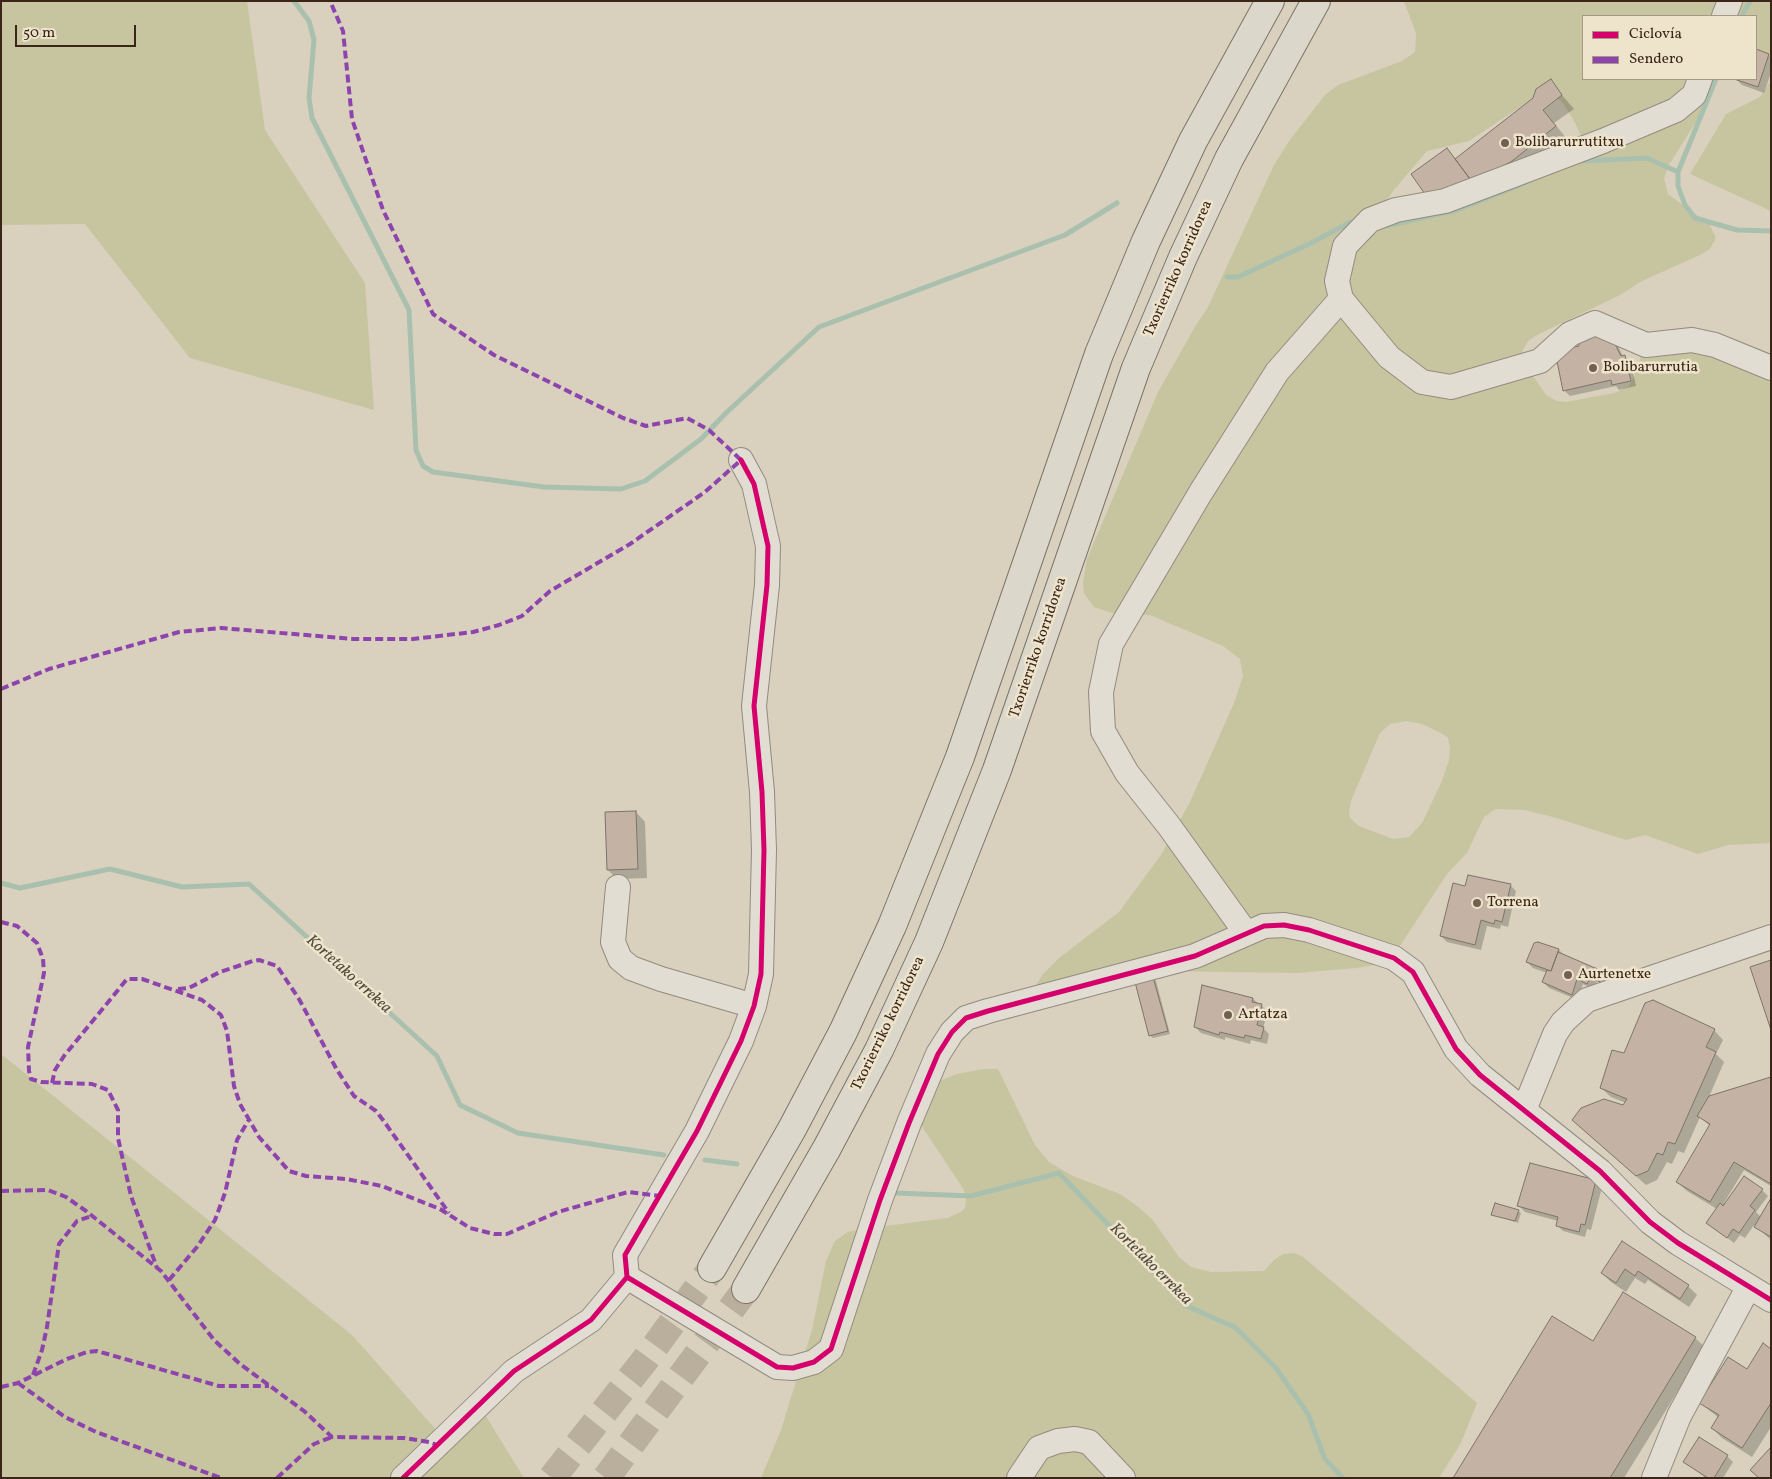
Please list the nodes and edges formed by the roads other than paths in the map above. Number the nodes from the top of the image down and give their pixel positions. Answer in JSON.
{"nodes":[{"id":1,"x":1270,"y":1,"type":"edge"},
{"id":2,"x":1316,"y":1,"type":"edge"},
{"id":3,"x":1730,"y":1,"type":"edge"},
{"id":4,"x":1724,"y":15,"type":"edge"},
{"id":5,"x":1700,"y":80,"type":"edge"},
{"id":6,"x":1341,"y":299,"type":"junction"},
{"id":7,"x":1771,"y":368,"type":"edge"},
{"id":8,"x":741,"y":460,"type":"dead end"},
{"id":9,"x":618,"y":887,"type":"dead end"},
{"id":10,"x":1246,"y":933,"type":"junction"},
{"id":11,"x":1771,"y":937,"type":"edge"},
{"id":12,"x":754,"y":1006,"type":"junction"},
{"id":13,"x":1524,"y":1110,"type":"junction"},
{"id":14,"x":712,"y":1268,"type":"tunnel mouth"},
{"id":15,"x":627,"y":1277,"type":"junction"},
{"id":16,"x":1748,"y":1288,"type":"junction"},
{"id":17,"x":746,"y":1289,"type":"tunnel mouth"},
{"id":18,"x":1771,"y":1300,"type":"edge"},
{"id":19,"x":403,"y":1478,"type":"edge"},
{"id":20,"x":1019,"y":1478,"type":"edge"},
{"id":21,"x":1123,"y":1478,"type":"edge"},
{"id":22,"x":1654,"y":1478,"type":"edge"}],
"edges":[{"from":1,"to":14,"type":"highway"},
{"from":2,"to":17,"type":"highway","name":"Txorierriko korridorea"},
{"from":3,"to":4,"type":"street"},
{"from":5,"to":6,"type":"street"},
{"from":6,"to":7,"type":"street"},
{"from":6,"to":10,"type":"street"},
{"from":8,"to":12,"type":"street"},
{"from":9,"to":12,"type":"street"},
{"from":10,"to":13,"type":"street"},
{"from":10,"to":15,"type":"street"},
{"from":11,"to":13,"type":"street"},
{"from":12,"to":15,"type":"street"},
{"from":13,"to":16,"type":"street"},
{"from":15,"to":19,"type":"street"},
{"from":16,"to":18,"type":"street"},
{"from":16,"to":22,"type":"street"},
{"from":20,"to":21,"type":"street"}]}
